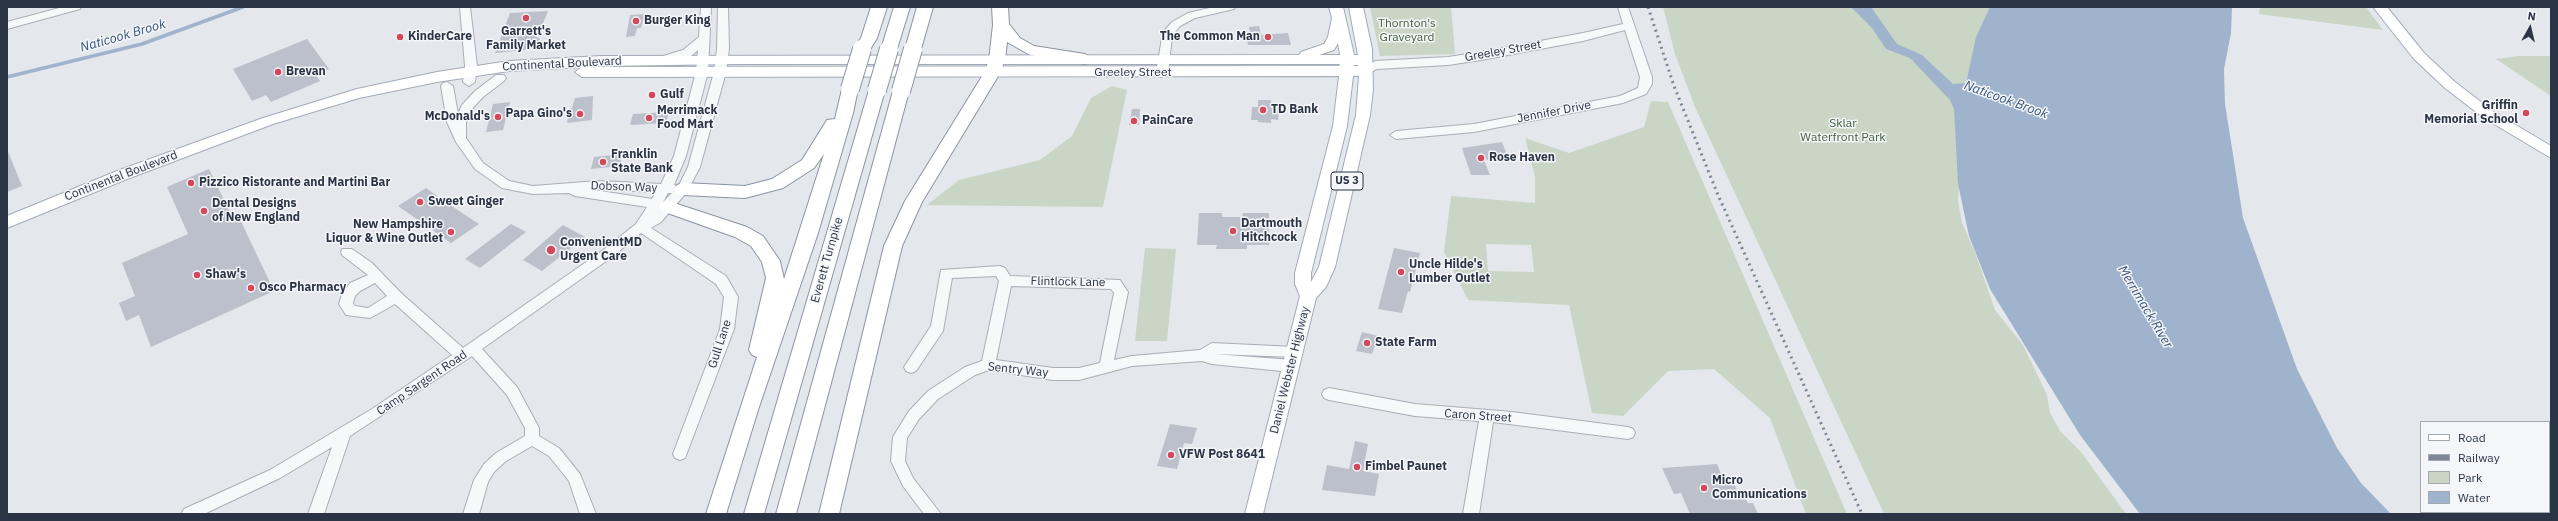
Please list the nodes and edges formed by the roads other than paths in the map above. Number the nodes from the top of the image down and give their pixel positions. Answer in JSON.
{"nodes":[{"id":1,"x":76,"y":7,"type":"edge"},
{"id":2,"x":465,"y":7,"type":"edge"},
{"id":3,"x":706,"y":7,"type":"edge"},
{"id":4,"x":723,"y":7,"type":"edge"},
{"id":5,"x":865,"y":7,"type":"edge"},
{"id":6,"x":879,"y":7,"type":"edge"},
{"id":7,"x":902,"y":7,"type":"edge"},
{"id":8,"x":925,"y":7,"type":"edge"},
{"id":9,"x":1000,"y":7,"type":"edge"},
{"id":10,"x":1230,"y":7,"type":"edge"},
{"id":11,"x":1356,"y":7,"type":"edge"},
{"id":12,"x":1623,"y":7,"type":"edge"},
{"id":13,"x":2380,"y":7,"type":"edge"},
{"id":14,"x":1338,"y":11,"type":"edge"},
{"id":15,"x":1001,"y":25,"type":"junction"},
{"id":16,"x":7,"y":26,"type":"edge"},
{"id":17,"x":1628,"y":26,"type":"junction"},
{"id":18,"x":705,"y":37,"type":"junction"},
{"id":19,"x":862,"y":49,"type":"junction"},
{"id":20,"x":893,"y":54,"type":"junction"},
{"id":21,"x":1085,"y":59,"type":"junction"},
{"id":22,"x":664,"y":60,"type":"junction"},
{"id":23,"x":1287,"y":60,"type":"junction"},
{"id":24,"x":703,"y":66,"type":"junction"},
{"id":25,"x":721,"y":66,"type":"junction"},
{"id":26,"x":994,"y":66,"type":"junction"},
{"id":27,"x":1163,"y":66,"type":"junction"},
{"id":28,"x":1346,"y":66,"type":"junction"},
{"id":29,"x":1368,"y":66,"type":"junction"},
{"id":30,"x":890,"y":72,"type":"joint"},
{"id":31,"x":470,"y":77,"type":"junction"},
{"id":32,"x":500,"y":78,"type":"junction"},
{"id":33,"x":447,"y":86,"type":"junction"},
{"id":34,"x":850,"y":89,"type":"junction"},
{"id":35,"x":237,"y":134,"type":"junction"},
{"id":36,"x":1396,"y":135,"type":"dead end"},
{"id":37,"x":462,"y":142,"type":"junction"},
{"id":38,"x":2551,"y":154,"type":"edge"},
{"id":39,"x":566,"y":189,"type":"junction"},
{"id":40,"x":674,"y":189,"type":"junction"},
{"id":41,"x":662,"y":206,"type":"junction"},
{"id":42,"x":7,"y":222,"type":"edge"},
{"id":43,"x":640,"y":227,"type":"junction"},
{"id":44,"x":347,"y":252,"type":"dead end"},
{"id":45,"x":377,"y":276,"type":"junction"},
{"id":46,"x":1006,"y":281,"type":"junction"},
{"id":47,"x":1308,"y":296,"type":"junction"},
{"id":48,"x":396,"y":297,"type":"junction"},
{"id":49,"x":467,"y":351,"type":"junction"},
{"id":50,"x":1293,"y":359,"type":"junction"},
{"id":51,"x":988,"y":364,"type":"junction"},
{"id":52,"x":911,"y":367,"type":"dead end"},
{"id":53,"x":1106,"y":367,"type":"junction"},
{"id":54,"x":756,"y":386,"type":"junction"},
{"id":55,"x":1329,"y":394,"type":"dead end"},
{"id":56,"x":1487,"y":416,"type":"junction"},
{"id":57,"x":1628,"y":433,"type":"dead end"},
{"id":58,"x":344,"y":434,"type":"junction"},
{"id":59,"x":532,"y":439,"type":"junction"},
{"id":60,"x":680,"y":454,"type":"dead end"},
{"id":61,"x":189,"y":514,"type":"edge"},
{"id":62,"x":316,"y":514,"type":"edge"},
{"id":63,"x":471,"y":514,"type":"edge"},
{"id":64,"x":588,"y":514,"type":"edge"},
{"id":65,"x":716,"y":514,"type":"edge"},
{"id":66,"x":754,"y":514,"type":"edge"},
{"id":67,"x":786,"y":514,"type":"edge"},
{"id":68,"x":828,"y":514,"type":"edge"},
{"id":69,"x":933,"y":514,"type":"edge"},
{"id":70,"x":1254,"y":514,"type":"edge"},
{"id":71,"x":1471,"y":514,"type":"edge"}],
"edges":[{"from":1,"to":16,"type":"street"},
{"from":2,"to":31,"type":"street"},
{"from":3,"to":18,"type":"street","name":"Camp Sargent Road"},
{"from":4,"to":25,"type":"street","name":"Camp Sargent Road"},
{"from":5,"to":19,"type":"highway"},
{"from":6,"to":19,"type":"highway"},
{"from":7,"to":20,"type":"highway","name":"Everett Turnpike"},
{"from":8,"to":67,"type":"highway","bridge":true},
{"from":9,"to":15,"type":"highway"},
{"from":10,"to":27,"type":"street"},
{"from":11,"to":29,"type":"main road","name":"Daniel Webster Highway","number":"US 3"},
{"from":12,"to":17,"type":"street","name":"Jennifer Drive"},
{"from":13,"to":38,"type":"main road"},
{"from":14,"to":23,"type":"main road"},
{"from":14,"to":28,"type":"main road","name":"Daniel Webster Highway","number":"US 3"},
{"from":15,"to":21,"type":"highway"},
{"from":15,"to":26,"type":"highway"},
{"from":17,"to":29,"type":"street","name":"Greeley Street"},
{"from":17,"to":36,"type":"street","name":"Jennifer Drive"},
{"from":18,"to":22,"type":"street"},
{"from":18,"to":24,"type":"street","name":"Camp Sargent Road"},
{"from":19,"to":34,"type":"highway","bridge":true},
{"from":20,"to":25,"type":"main road","name":"Continental Boulevard"},
{"from":20,"to":26,"type":"main road","name":"Greeley Street"},
{"from":20,"to":66,"type":"highway","name":"Everett Turnpike","bridge":true},
{"from":21,"to":26,"type":"main road","name":"Greeley Street"},
{"from":21,"to":27,"type":"main road","name":"Greeley Street"},
{"from":22,"to":24,"type":"main road","name":"Continental Boulevard"},
{"from":22,"to":31,"type":"main road","name":"Continental Boulevard"},
{"from":23,"to":27,"type":"main road","name":"Greeley Street"},
{"from":23,"to":28,"type":"main road","name":"Greeley Street"},
{"from":24,"to":25,"type":"main road","name":"Continental Boulevard"},
{"from":24,"to":32,"type":"main road","name":"Continental Boulevard"},
{"from":24,"to":40,"type":"street","name":"Camp Sargent Road"},
{"from":25,"to":30,"type":"main road","name":"Continental Boulevard"},
{"from":25,"to":40,"type":"street","name":"Camp Sargent Road"},
{"from":26,"to":27,"type":"main road","name":"Greeley Street"},
{"from":26,"to":30,"type":"main road","name":"Greeley Street"},
{"from":26,"to":68,"type":"highway"},
{"from":27,"to":28,"type":"main road","name":"Greeley Street"},
{"from":28,"to":29,"type":"main road","name":"Greeley Street"},
{"from":28,"to":47,"type":"main road","name":"Daniel Webster Highway","number":"US 3"},
{"from":29,"to":47,"type":"main road","name":"Daniel Webster Highway","number":"US 3"},
{"from":31,"to":32,"type":"main road","name":"Continental Boulevard"},
{"from":31,"to":33,"type":"main road","name":"Continental Boulevard"},
{"from":31,"to":35,"type":"main road","name":"Continental Boulevard"},
{"from":32,"to":37,"type":"street"},
{"from":33,"to":35,"type":"main road","name":"Continental Boulevard"},
{"from":33,"to":37,"type":"street","name":"Dobson Way"},
{"from":34,"to":40,"type":"highway"},
{"from":34,"to":54,"type":"highway"},
{"from":35,"to":42,"type":"main road","name":"Continental Boulevard"},
{"from":37,"to":39,"type":"street","name":"Dobson Way"},
{"from":39,"to":40,"type":"street","name":"Dobson Way"},
{"from":39,"to":41,"type":"street","name":"Dobson Way"},
{"from":40,"to":41,"type":"street","name":"Camp Sargent Road"},
{"from":41,"to":43,"type":"street","name":"Camp Sargent Road"},
{"from":41,"to":54,"type":"highway"},
{"from":43,"to":49,"type":"street","name":"Camp Sargent Road"},
{"from":43,"to":60,"type":"street","name":"Gull Lane"},
{"from":44,"to":45,"type":"street"},
{"from":45,"to":48,"type":"street"},
{"from":45,"to":48,"type":"street"},
{"from":46,"to":51,"type":"street"},
{"from":46,"to":52,"type":"street"},
{"from":46,"to":53,"type":"street","name":"Flintlock Lane"},
{"from":47,"to":50,"type":"main road","name":"Daniel Webster Highway","number":"US 3"},
{"from":48,"to":49,"type":"street"},
{"from":49,"to":58,"type":"street","name":"Camp Sargent Road"},
{"from":49,"to":59,"type":"street"},
{"from":50,"to":53,"type":"street","name":"Sentry Way"},
{"from":50,"to":70,"type":"main road","name":"Daniel Webster Highway","number":"US 3"},
{"from":51,"to":53,"type":"street","name":"Sentry Way"},
{"from":51,"to":69,"type":"street","name":"Sentry Way"},
{"from":54,"to":65,"type":"highway"},
{"from":55,"to":56,"type":"street","name":"Caron Street"},
{"from":56,"to":57,"type":"street","name":"Caron Street"},
{"from":56,"to":71,"type":"street"},
{"from":58,"to":61,"type":"street","name":"Camp Sargent Road"},
{"from":58,"to":62,"type":"street"},
{"from":59,"to":63,"type":"street"},
{"from":59,"to":64,"type":"street"}]}
